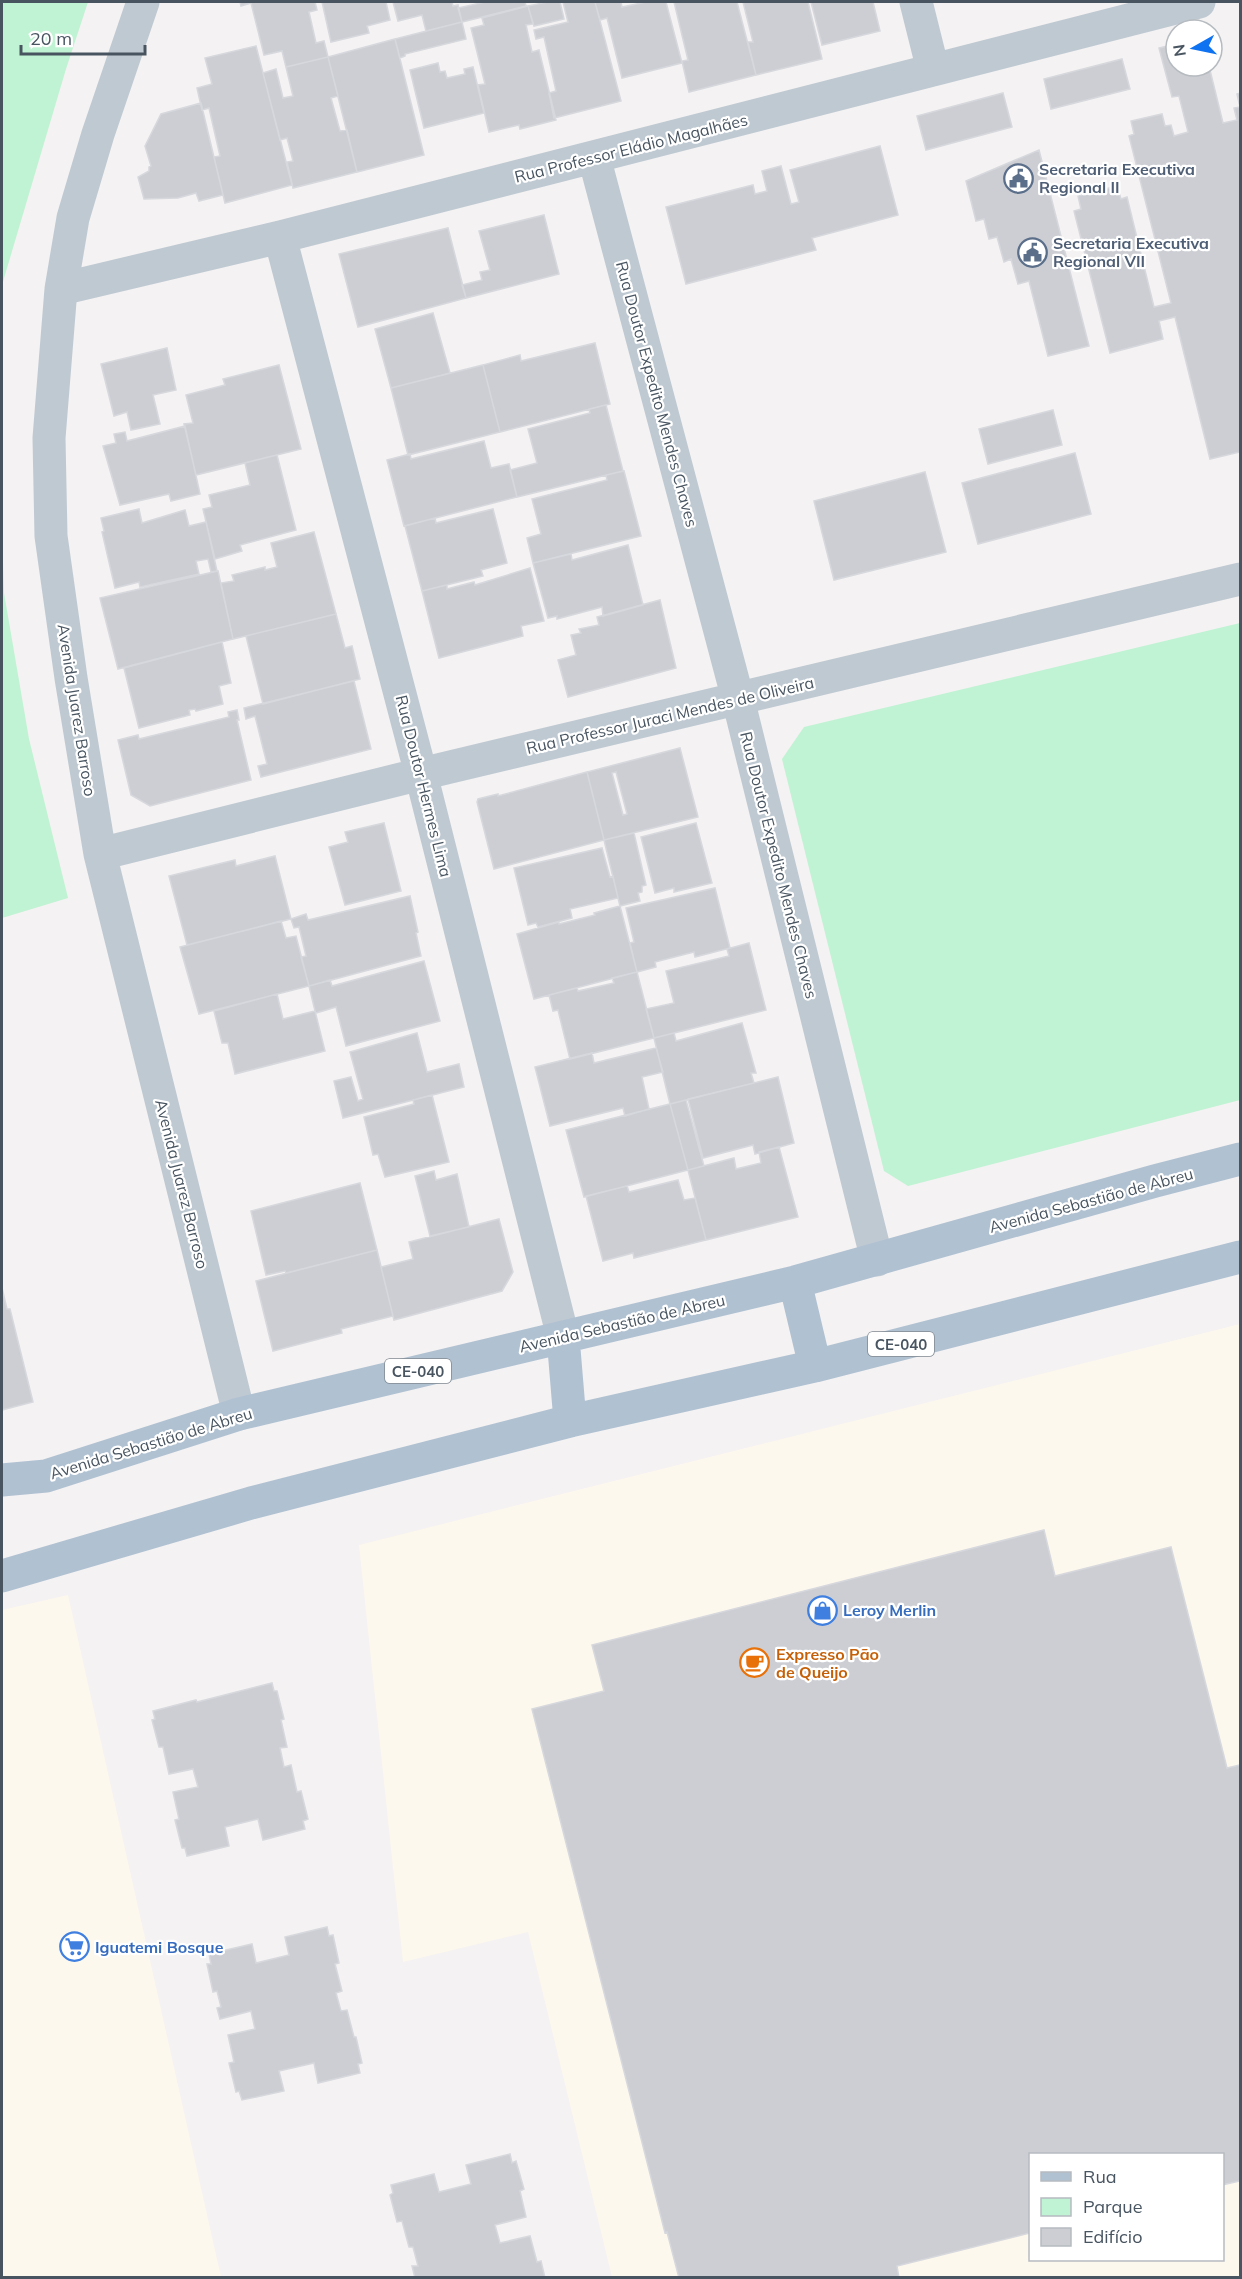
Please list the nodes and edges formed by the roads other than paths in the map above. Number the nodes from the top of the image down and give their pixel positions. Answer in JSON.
{"nodes":[{"id":1,"x":143,"y":2,"type":"edge"},
{"id":2,"x":916,"y":2,"type":"edge"},
{"id":3,"x":1199,"y":2,"type":"edge"},
{"id":4,"x":933,"y":70,"type":"junction"},
{"id":5,"x":594,"y":158,"type":"junction"},
{"id":6,"x":280,"y":237,"type":"junction"},
{"id":7,"x":61,"y":289,"type":"junction"},
{"id":8,"x":1240,"y":579,"type":"edge"},
{"id":9,"x":738,"y":699,"type":"junction"},
{"id":10,"x":421,"y":774,"type":"junction"},
{"id":11,"x":100,"y":854,"type":"junction"},
{"id":12,"x":1240,"y":1159,"type":"edge"},
{"id":13,"x":877,"y":1260,"type":"junction"},
{"id":14,"x":1237,"y":1261,"type":"edge"},
{"id":15,"x":795,"y":1282,"type":"junction"},
{"id":16,"x":563,"y":1337,"type":"junction"},
{"id":17,"x":815,"y":1366,"type":"junction"},
{"id":18,"x":239,"y":1414,"type":"junction"},
{"id":19,"x":570,"y":1421,"type":"junction"},
{"id":20,"x":46,"y":1476,"type":"junction"},
{"id":21,"x":2,"y":1480,"type":"edge"},
{"id":22,"x":2,"y":1495,"type":"edge"},
{"id":23,"x":2,"y":1576,"type":"edge"}],
"edges":[{"from":1,"to":7,"type":"street","name":"Avenida Juarez Barroso"},
{"from":2,"to":4,"type":"street"},
{"from":3,"to":4,"type":"street","name":"Rua Professor Eládio Magalhães"},
{"from":4,"to":5,"type":"street","name":"Rua Professor Eládio Magalhães"},
{"from":5,"to":6,"type":"street","name":"Rua Professor Eládio Magalhães"},
{"from":5,"to":9,"type":"street","name":"Rua Doutor Expedito Mendes Chaves"},
{"from":6,"to":7,"type":"street","name":"Rua Professor Eládio Magalhães"},
{"from":6,"to":10,"type":"street","name":"Rua Doutor Hermes Lima"},
{"from":7,"to":11,"type":"street","name":"Avenida Juarez Barroso"},
{"from":8,"to":9,"type":"street","name":"Rua Professor Juraci Mendes de Oliveira"},
{"from":9,"to":10,"type":"street","name":"Rua Professor Juraci Mendes de Oliveira"},
{"from":9,"to":13,"type":"street","name":"Rua Doutor Expedito Mendes Chaves"},
{"from":10,"to":11,"type":"street","name":"Rua Professor Juraci Mendes de Oliveira"},
{"from":10,"to":16,"type":"street","name":"Rua Doutor Hermes Lima"},
{"from":11,"to":18,"type":"street","name":"Avenida Juarez Barroso"},
{"from":12,"to":13,"type":"main road","name":"Avenida Sebastião de Abreu","number":"CE-040"},
{"from":13,"to":15,"type":"main road","name":"Avenida Sebastião de Abreu","number":"CE-040"},
{"from":14,"to":17,"type":"main road","number":"CE-040"},
{"from":15,"to":16,"type":"main road","name":"Avenida Sebastião de Abreu","number":"CE-040"},
{"from":15,"to":17,"type":"main road"},
{"from":16,"to":18,"type":"main road","name":"Avenida Sebastião de Abreu","number":"CE-040"},
{"from":16,"to":19,"type":"main road"},
{"from":17,"to":19,"type":"main road","number":"CE-040"},
{"from":18,"to":20,"type":"main road","name":"Avenida Sebastião de Abreu","number":"CE-040"},
{"from":19,"to":23,"type":"main road","number":"CE-040"},
{"from":20,"to":21,"type":"main road","name":"Avenida Sebastião de Abreu","number":"CE-040"},
{"from":20,"to":22,"type":"main road"}]}
